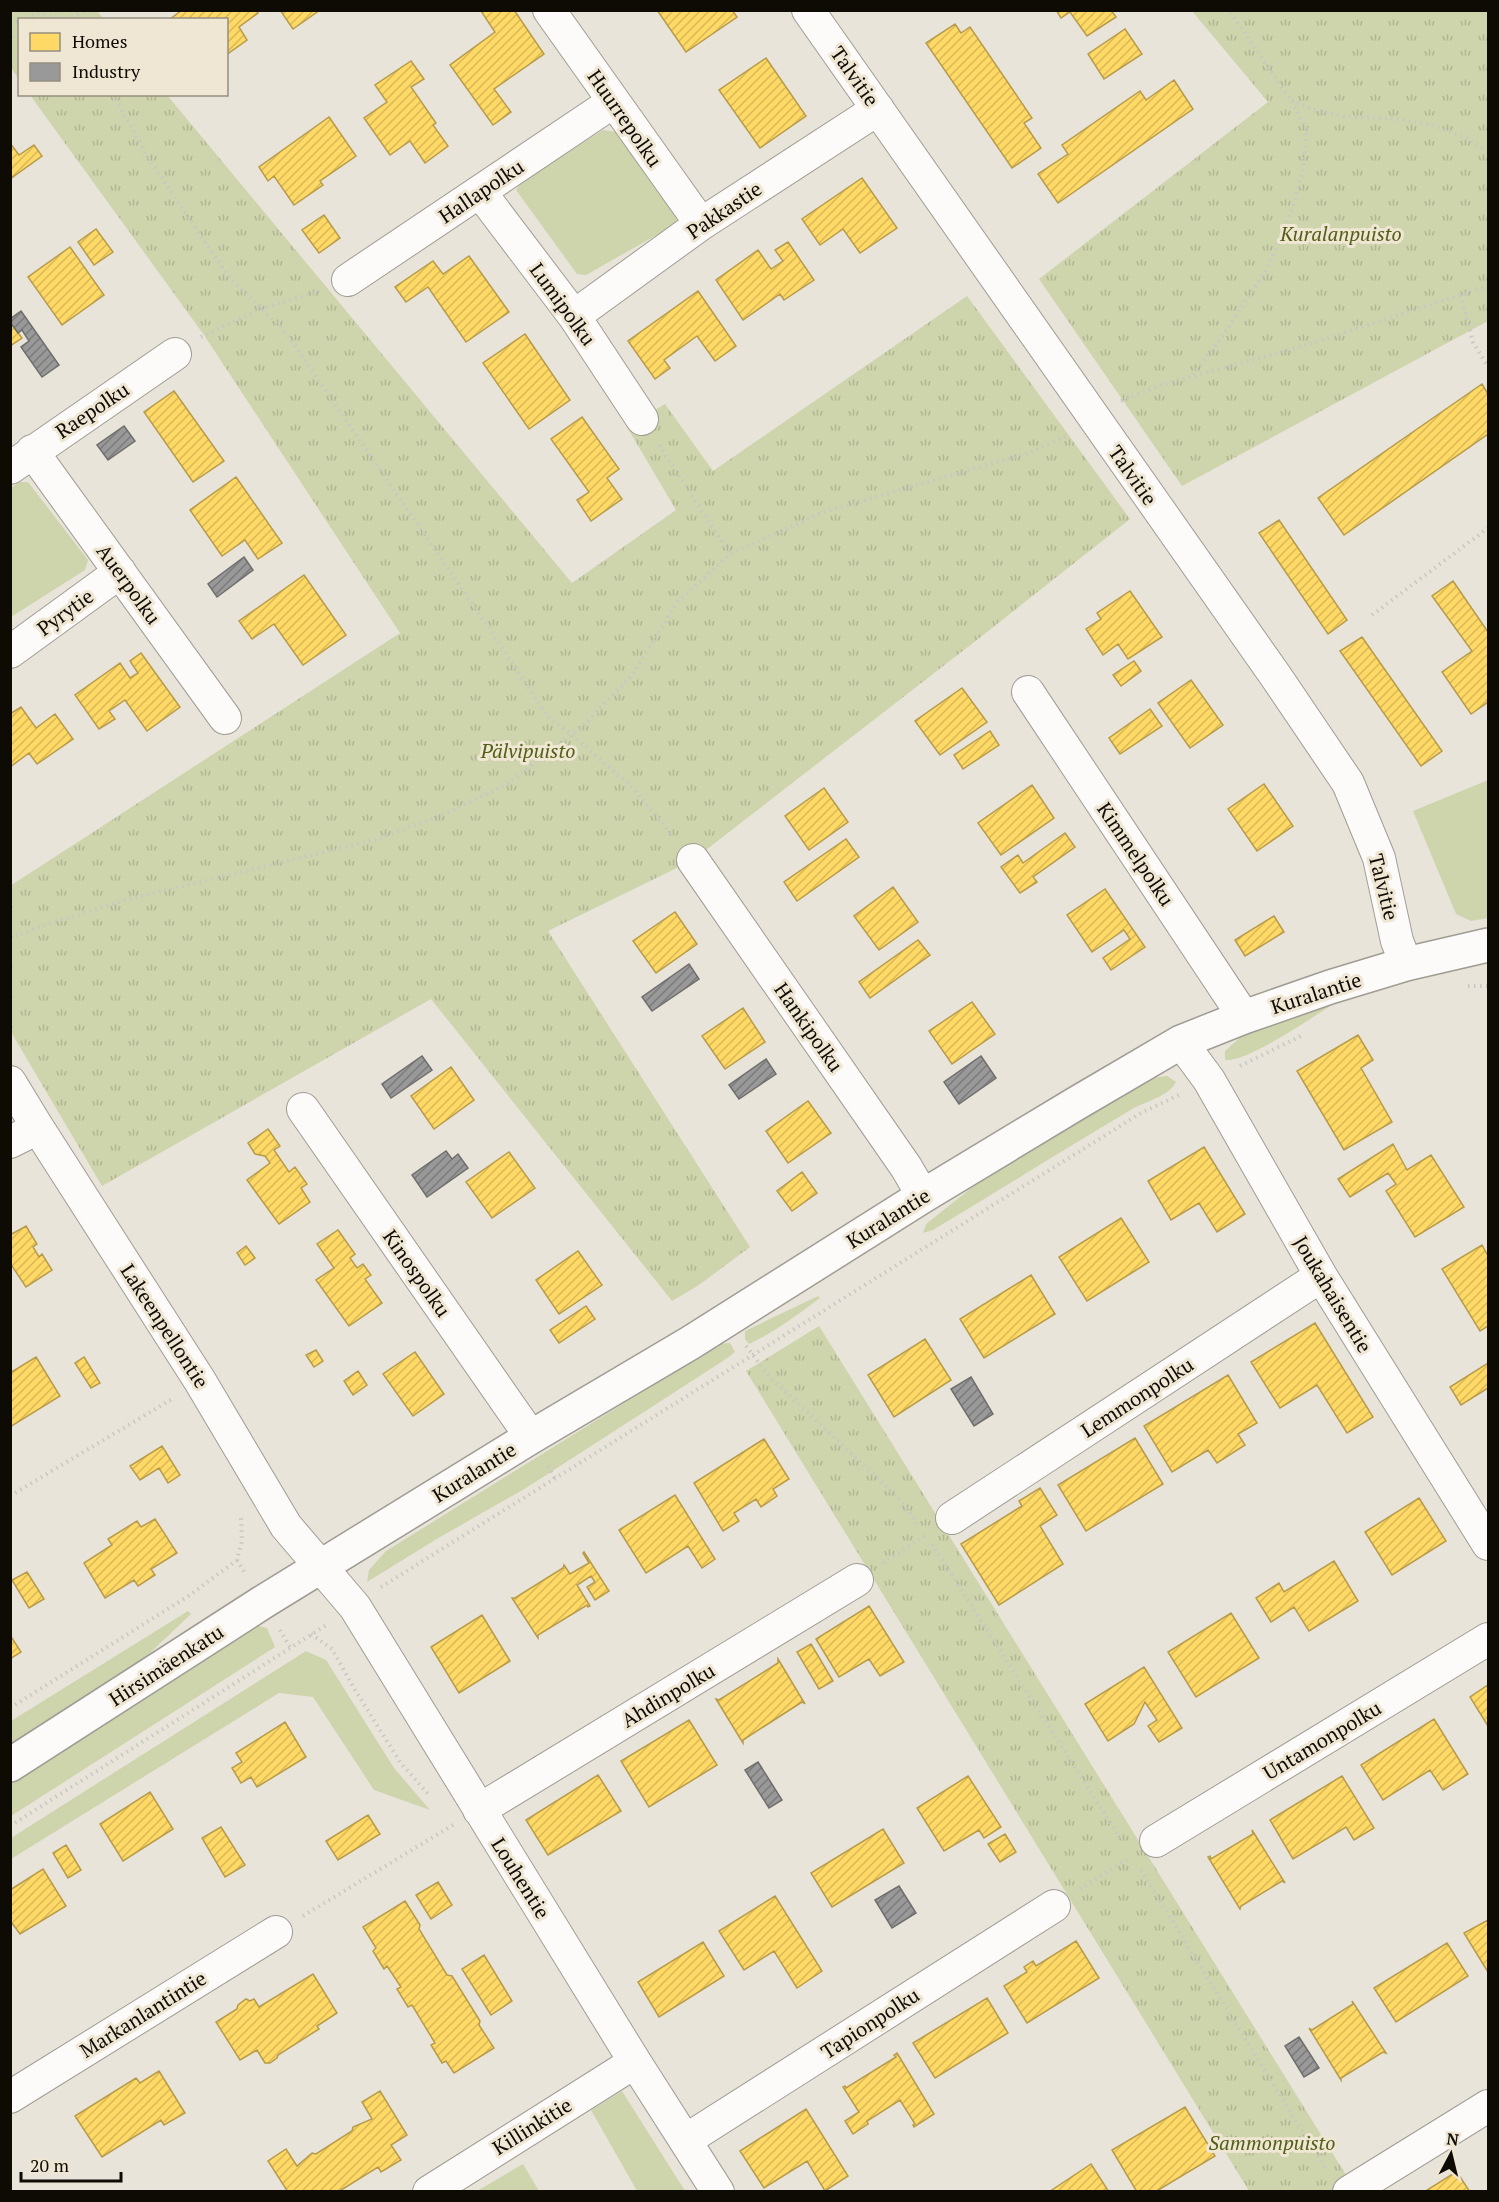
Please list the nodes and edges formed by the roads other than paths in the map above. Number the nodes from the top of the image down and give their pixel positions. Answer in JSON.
{"nodes":[{"id":1,"x":549,"y":10,"type":"edge"},
{"id":2,"x":808,"y":10,"type":"edge"},
{"id":3,"x":613,"y":102,"type":"junction"},
{"id":4,"x":878,"y":109,"type":"junction"},
{"id":5,"x":480,"y":192,"type":"junction"},
{"id":6,"x":701,"y":224,"type":"junction"},
{"id":7,"x":348,"y":280,"type":"road end"},
{"id":8,"x":574,"y":316,"type":"junction"},
{"id":9,"x":175,"y":354,"type":"road end"},
{"id":10,"x":642,"y":419,"type":"road end"},
{"id":11,"x":21,"y":459,"type":"edge"},
{"id":12,"x":120,"y":572,"type":"junction"},
{"id":13,"x":10,"y":652,"type":"edge"},
{"id":14,"x":1028,"y":692,"type":"dead end"},
{"id":15,"x":225,"y":717,"type":"dead end"},
{"id":16,"x":693,"y":860,"type":"road end"},
{"id":17,"x":1488,"y":945,"type":"edge"},
{"id":18,"x":1406,"y":964,"type":"junction"},
{"id":19,"x":1244,"y":1017,"type":"junction"},
{"id":20,"x":1181,"y":1042,"type":"junction"},
{"id":21,"x":10,"y":1082,"type":"edge"},
{"id":22,"x":303,"y":1109,"type":"dead end"},
{"id":23,"x":24,"y":1135,"type":"edge"},
{"id":24,"x":923,"y":1196,"type":"junction"},
{"id":25,"x":1321,"y":1276,"type":"junction"},
{"id":26,"x":531,"y":1437,"type":"junction"},
{"id":27,"x":952,"y":1518,"type":"road end"},
{"id":28,"x":1488,"y":1544,"type":"edge"},
{"id":29,"x":322,"y":1567,"type":"junction"},
{"id":30,"x":857,"y":1580,"type":"road end"},
{"id":31,"x":1488,"y":1639,"type":"edge"},
{"id":32,"x":10,"y":1765,"type":"edge"},
{"id":33,"x":479,"y":1810,"type":"junction"},
{"id":34,"x":1144,"y":1848,"type":"road end"},
{"id":35,"x":1054,"y":1906,"type":"road end"},
{"id":36,"x":276,"y":1932,"type":"road end"},
{"id":37,"x":635,"y":2062,"type":"junction"},
{"id":38,"x":10,"y":2097,"type":"edge"},
{"id":39,"x":1488,"y":2106,"type":"edge"},
{"id":40,"x":686,"y":2140,"type":"junction"},
{"id":41,"x":1338,"y":2182,"type":"edge"},
{"id":42,"x":429,"y":2192,"type":"edge"},
{"id":43,"x":718,"y":2192,"type":"edge"}],
"edges":[{"from":1,"to":3,"type":"street","name":"Huurrepolku"},
{"from":2,"to":4,"type":"street","name":"Talvitie"},
{"from":3,"to":5,"type":"street","name":"Hallapolku"},
{"from":3,"to":6,"type":"street","name":"Huurrepolku"},
{"from":4,"to":6,"type":"street","name":"Pakkastie"},
{"from":4,"to":18,"type":"street","name":"Talvitie"},
{"from":5,"to":7,"type":"street","name":"Hallapolku"},
{"from":5,"to":8,"type":"street","name":"Lumipolku"},
{"from":6,"to":8,"type":"street","name":"Pakkastie"},
{"from":8,"to":10,"type":"street","name":"Lumipolku"},
{"from":9,"to":11,"type":"street","name":"Raepolku"},
{"from":11,"to":12,"type":"street","name":"Auerpolku"},
{"from":12,"to":13,"type":"street","name":"Pyrytie"},
{"from":12,"to":15,"type":"street","name":"Auerpolku"},
{"from":14,"to":19,"type":"street","name":"Kimmelpolku"},
{"from":16,"to":24,"type":"street","name":"Hankipolku"},
{"from":17,"to":18,"type":"street","name":"Kuralantie"},
{"from":18,"to":19,"type":"street","name":"Kuralantie"},
{"from":19,"to":20,"type":"street","name":"Kuralantie"},
{"from":20,"to":24,"type":"street","name":"Kuralantie"},
{"from":20,"to":25,"type":"street","name":"Joukahaisentie"},
{"from":21,"to":23,"type":"street","name":"Lakeenpellontie"},
{"from":22,"to":26,"type":"street","name":"Kinospolku"},
{"from":23,"to":29,"type":"street","name":"Lakeenpellontie"},
{"from":24,"to":26,"type":"street","name":"Kuralantie"},
{"from":25,"to":27,"type":"street","name":"Lemmonpolku"},
{"from":25,"to":28,"type":"street","name":"Joukahaisentie"},
{"from":26,"to":29,"type":"street","name":"Kuralantie"},
{"from":29,"to":32,"type":"street","name":"Hirsimäenkatu"},
{"from":29,"to":33,"type":"street","name":"Louhentie"},
{"from":30,"to":33,"type":"street","name":"Ahdinpolku"},
{"from":31,"to":34,"type":"street","name":"Untamonpolku"},
{"from":33,"to":37,"type":"street","name":"Louhentie"},
{"from":35,"to":40,"type":"street","name":"Tapionpolku"},
{"from":36,"to":38,"type":"street","name":"Markanlantintie"},
{"from":37,"to":40,"type":"street","name":"Louhentie"},
{"from":37,"to":42,"type":"street","name":"Killinkitie"},
{"from":39,"to":41,"type":"street"},
{"from":40,"to":43,"type":"street","name":"Louhentie"}]}
